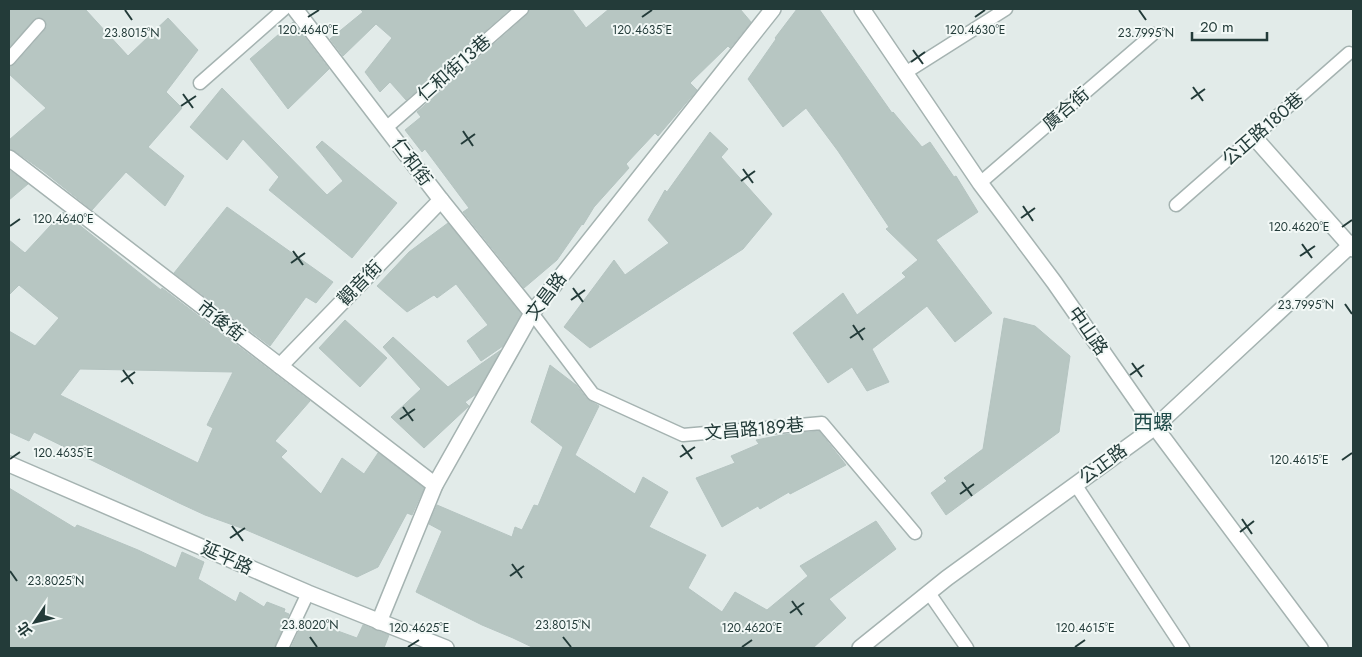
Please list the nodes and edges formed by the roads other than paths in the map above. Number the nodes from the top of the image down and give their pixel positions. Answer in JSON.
{"nodes":[{"id":1,"x":284,"y":9,"type":"edge"},
{"id":2,"x":296,"y":9,"type":"edge"},
{"id":3,"x":522,"y":9,"type":"edge"},
{"id":4,"x":773,"y":9,"type":"edge"},
{"id":5,"x":862,"y":9,"type":"edge"},
{"id":6,"x":1006,"y":9,"type":"edge"},
{"id":7,"x":39,"y":25,"type":"dead end"},
{"id":8,"x":1153,"y":34,"type":"dead end"},
{"id":9,"x":1350,"y":53,"type":"dead end"},
{"id":10,"x":9,"y":59,"type":"edge"},
{"id":11,"x":905,"y":73,"type":"junction"},
{"id":12,"x":200,"y":83,"type":"dead end"},
{"id":13,"x":386,"y":128,"type":"junction"},
{"id":14,"x":1254,"y":137,"type":"junction"},
{"id":15,"x":9,"y":158,"type":"edge"},
{"id":16,"x":980,"y":183,"type":"junction"},
{"id":17,"x":441,"y":200,"type":"junction"},
{"id":18,"x":1176,"y":205,"type":"dead end"},
{"id":19,"x":1352,"y":246,"type":"edge"},
{"id":20,"x":532,"y":312,"type":"junction"},
{"id":21,"x":280,"y":366,"type":"junction"},
{"id":22,"x":1155,"y":427,"type":"junction"},
{"id":23,"x":9,"y":464,"type":"edge"},
{"id":24,"x":434,"y":484,"type":"junction"},
{"id":25,"x":1075,"y":484,"type":"junction"},
{"id":26,"x":915,"y":533,"type":"dead end"},
{"id":27,"x":308,"y":593,"type":"junction"},
{"id":28,"x":929,"y":593,"type":"junction"},
{"id":29,"x":379,"y":622,"type":"junction"},
{"id":30,"x":282,"y":648,"type":"edge"},
{"id":31,"x":446,"y":648,"type":"edge"},
{"id":32,"x":860,"y":648,"type":"edge"},
{"id":33,"x":967,"y":648,"type":"edge"},
{"id":34,"x":1183,"y":648,"type":"edge"},
{"id":35,"x":1320,"y":648,"type":"edge"}],
"edges":[{"from":1,"to":12,"type":"lane"},
{"from":2,"to":13,"type":"street","name":"仁和街"},
{"from":3,"to":13,"type":"lane","name":"仁和街13巷"},
{"from":4,"to":20,"type":"street","name":"文昌路"},
{"from":5,"to":11,"type":"street","name":"中山路"},
{"from":6,"to":11,"type":"lane"},
{"from":7,"to":10,"type":"lane"},
{"from":8,"to":16,"type":"lane","name":"廣合街"},
{"from":9,"to":14,"type":"lane","name":"公正路180巷"},
{"from":11,"to":16,"type":"street","name":"中山路"},
{"from":13,"to":17,"type":"street","name":"仁和街"},
{"from":14,"to":18,"type":"lane","name":"公正路180巷"},
{"from":14,"to":19,"type":"street"},
{"from":15,"to":21,"type":"street","name":"市後街"},
{"from":16,"to":22,"type":"street","name":"中山路"},
{"from":17,"to":20,"type":"street","name":"仁和街"},
{"from":17,"to":21,"type":"street","name":"觀音街"},
{"from":19,"to":22,"type":"street","name":"公正路"},
{"from":20,"to":24,"type":"street","name":"文昌路"},
{"from":20,"to":26,"type":"lane","name":"文昌路189巷"},
{"from":21,"to":24,"type":"street","name":"市後街"},
{"from":22,"to":25,"type":"street","name":"公正路"},
{"from":22,"to":35,"type":"street","name":"中山路"},
{"from":23,"to":27,"type":"street","name":"延平路"},
{"from":24,"to":29,"type":"street","name":"文昌路"},
{"from":25,"to":28,"type":"street","name":"公正路"},
{"from":25,"to":34,"type":"lane"},
{"from":27,"to":29,"type":"street","name":"延平路"},
{"from":27,"to":30,"type":"lane"},
{"from":28,"to":32,"type":"street","name":"公正路"},
{"from":28,"to":33,"type":"lane"},
{"from":29,"to":31,"type":"street","name":"延平路"}]}
